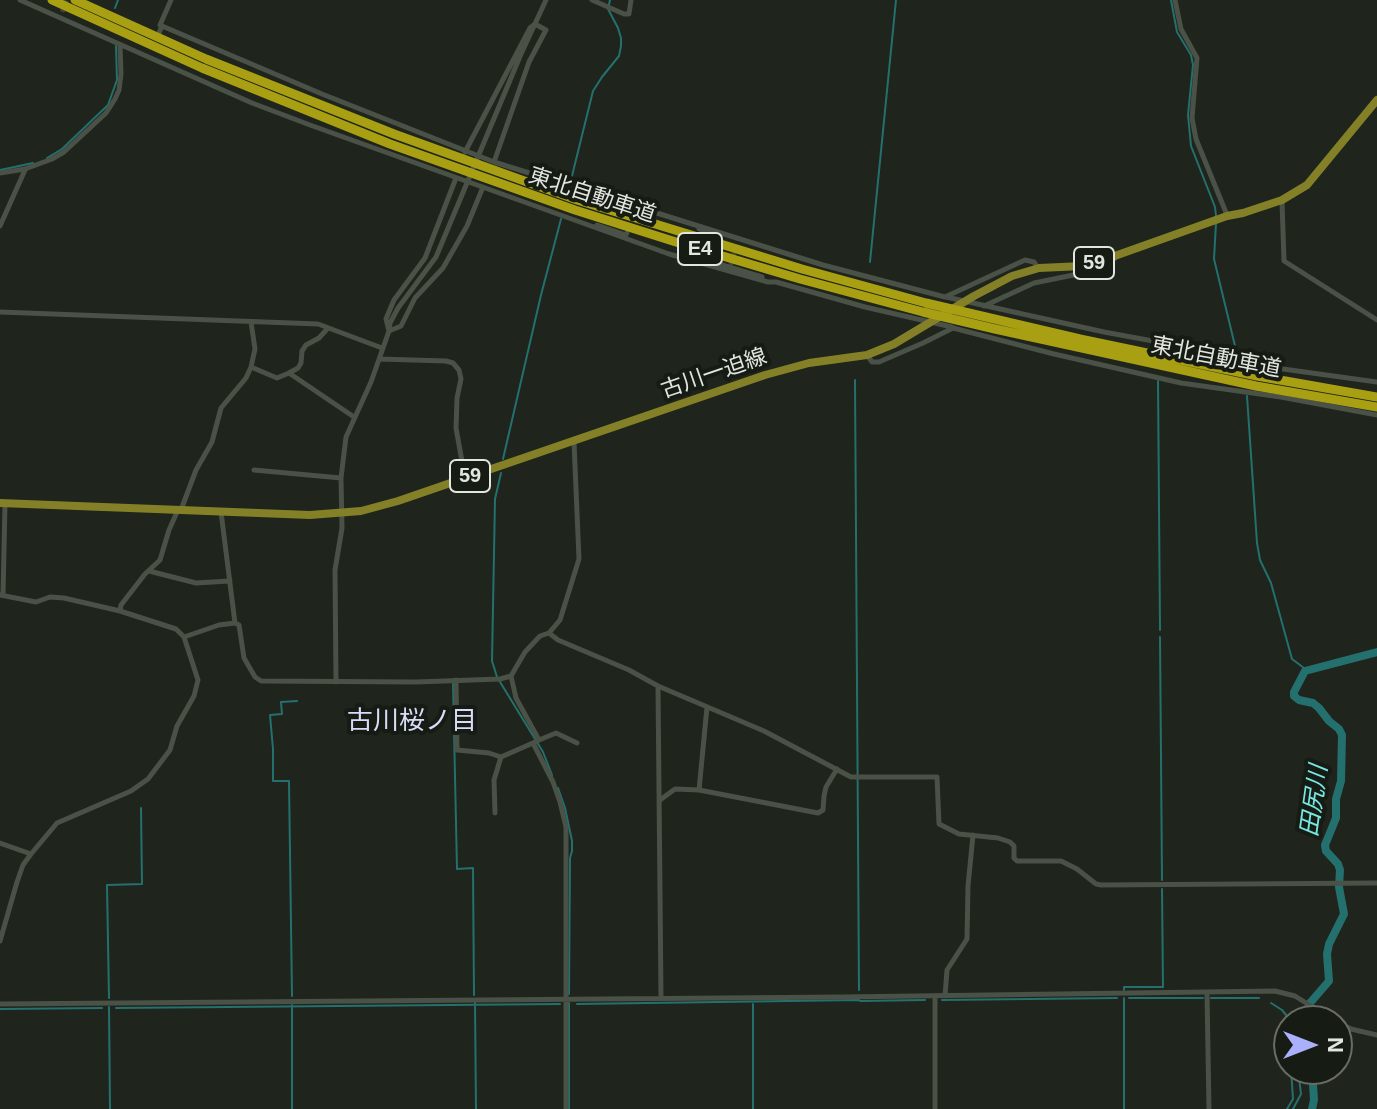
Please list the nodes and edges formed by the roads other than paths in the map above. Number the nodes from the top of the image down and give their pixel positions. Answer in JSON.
{"nodes":[{"id":1,"x":20,"y":0,"type":"edge"},
{"id":2,"x":52,"y":0,"type":"edge"},
{"id":3,"x":75,"y":0,"type":"edge"},
{"id":4,"x":171,"y":0,"type":"edge"},
{"id":5,"x":546,"y":0,"type":"edge"},
{"id":6,"x":592,"y":0,"type":"edge"},
{"id":7,"x":631,"y":0,"type":"edge"},
{"id":8,"x":1175,"y":0,"type":"edge"},
{"id":9,"x":535,"y":24,"type":"junction"},
{"id":10,"x":162,"y":26,"type":"junction"},
{"id":11,"x":159,"y":33,"type":"dead end"},
{"id":12,"x":120,"y":45,"type":"junction"},
{"id":13,"x":1377,"y":100,"type":"edge"},
{"id":14,"x":465,"y":152,"type":"junction"},
{"id":15,"x":494,"y":162,"type":"junction"},
{"id":16,"x":25,"y":169,"type":"junction"},
{"id":17,"x":0,"y":173,"type":"edge"},
{"id":18,"x":456,"y":178,"type":"junction"},
{"id":19,"x":483,"y":187,"type":"junction"},
{"id":20,"x":589,"y":192,"type":"junction"},
{"id":21,"x":1282,"y":200,"type":"junction"},
{"id":22,"x":634,"y":213,"type":"dead end"},
{"id":23,"x":1220,"y":218,"type":"junction"},
{"id":24,"x":580,"y":223,"type":"junction"},
{"id":25,"x":696,"y":225,"type":"junction"},
{"id":26,"x":0,"y":226,"type":"edge"},
{"id":27,"x":627,"y":233,"type":"dead end"},
{"id":28,"x":778,"y":251,"type":"junction"},
{"id":29,"x":669,"y":254,"type":"junction"},
{"id":30,"x":1119,"y":255,"type":"junction"},
{"id":31,"x":1039,"y":268,"type":"junction"},
{"id":32,"x":775,"y":282,"type":"junction"},
{"id":33,"x":945,"y":297,"type":"junction"},
{"id":34,"x":983,"y":306,"type":"junction"},
{"id":35,"x":0,"y":312,"type":"edge"},
{"id":36,"x":1377,"y":320,"type":"edge"},
{"id":37,"x":251,"y":322,"type":"junction"},
{"id":38,"x":328,"y":328,"type":"junction"},
{"id":39,"x":953,"y":328,"type":"junction"},
{"id":40,"x":389,"y":331,"type":"junction"},
{"id":41,"x":382,"y":348,"type":"junction"},
{"id":42,"x":867,"y":355,"type":"junction"},
{"id":43,"x":379,"y":359,"type":"junction"},
{"id":44,"x":251,"y":367,"type":"junction"},
{"id":45,"x":289,"y":373,"type":"junction"},
{"id":46,"x":1377,"y":382,"type":"edge"},
{"id":47,"x":1377,"y":397,"type":"edge"},
{"id":48,"x":1377,"y":407,"type":"edge"},
{"id":49,"x":1377,"y":415,"type":"edge"},
{"id":50,"x":354,"y":417,"type":"junction"},
{"id":51,"x":574,"y":442,"type":"junction"},
{"id":52,"x":254,"y":470,"type":"dead end"},
{"id":53,"x":341,"y":478,"type":"junction"},
{"id":54,"x":465,"y":478,"type":"junction"},
{"id":55,"x":3,"y":503,"type":"edge"},
{"id":56,"x":179,"y":510,"type":"junction"},
{"id":57,"x":221,"y":512,"type":"junction"},
{"id":58,"x":342,"y":513,"type":"junction"},
{"id":59,"x":149,"y":571,"type":"junction"},
{"id":60,"x":230,"y":581,"type":"junction"},
{"id":61,"x":1,"y":595,"type":"edge"},
{"id":62,"x":120,"y":611,"type":"junction"},
{"id":63,"x":235,"y":623,"type":"junction"},
{"id":64,"x":549,"y":633,"type":"junction"},
{"id":65,"x":184,"y":637,"type":"junction"},
{"id":66,"x":511,"y":676,"type":"junction"},
{"id":67,"x":456,"y":680,"type":"junction"},
{"id":68,"x":336,"y":682,"type":"junction"},
{"id":69,"x":658,"y":686,"type":"junction"},
{"id":70,"x":707,"y":707,"type":"junction"},
{"id":71,"x":536,"y":741,"type":"junction"},
{"id":72,"x":577,"y":743,"type":"dead end"},
{"id":73,"x":501,"y":757,"type":"junction"},
{"id":74,"x":837,"y":769,"type":"junction"},
{"id":75,"x":699,"y":790,"type":"junction"},
{"id":76,"x":659,"y":801,"type":"junction"},
{"id":77,"x":495,"y":813,"type":"dead end"},
{"id":78,"x":973,"y":835,"type":"junction"},
{"id":79,"x":0,"y":843,"type":"edge"},
{"id":80,"x":31,"y":854,"type":"junction"},
{"id":81,"x":1377,"y":883,"type":"edge"},
{"id":82,"x":0,"y":941,"type":"edge"},
{"id":83,"x":1207,"y":993,"type":"junction"},
{"id":84,"x":935,"y":996,"type":"junction"},
{"id":85,"x":945,"y":996,"type":"junction"},
{"id":86,"x":661,"y":997,"type":"junction"},
{"id":87,"x":566,"y":998,"type":"junction"},
{"id":88,"x":0,"y":1004,"type":"edge"},
{"id":89,"x":1310,"y":1005,"type":"edge"},
{"id":90,"x":1353,"y":1029,"type":"edge"},
{"id":91,"x":1377,"y":1035,"type":"edge"},
{"id":92,"x":566,"y":1109,"type":"edge"},
{"id":93,"x":935,"y":1109,"type":"edge"},
{"id":94,"x":1209,"y":1109,"type":"edge"}],
"edges":[{"from":1,"to":12,"type":"street"},
{"from":2,"to":48,"type":"highway","name":"東北自動車道","number":"E4"},
{"from":3,"to":47,"type":"highway","name":"東北自動車道","number":"E4"},
{"from":4,"to":10,"type":"street"},
{"from":5,"to":9,"type":"street"},
{"from":6,"to":7,"type":"street"},
{"from":8,"to":23,"type":"street"},
{"from":9,"to":14,"type":"street"},
{"from":9,"to":15,"type":"street"},
{"from":9,"to":40,"type":"street"},
{"from":10,"to":11,"type":"street"},
{"from":10,"to":14,"type":"street"},
{"from":12,"to":16,"type":"street"},
{"from":12,"to":18,"type":"street"},
{"from":13,"to":21,"type":"main road","name":"古川一迫線","number":"59"},
{"from":14,"to":15,"type":"street"},
{"from":15,"to":20,"type":"street"},
{"from":16,"to":17,"type":"street"},
{"from":16,"to":26,"type":"street"},
{"from":18,"to":19,"type":"street"},
{"from":18,"to":40,"type":"street"},
{"from":19,"to":24,"type":"street"},
{"from":19,"to":40,"type":"street"},
{"from":20,"to":22,"type":"street"},
{"from":20,"to":25,"type":"street"},
{"from":21,"to":23,"type":"main road","name":"古川一迫線","number":"59"},
{"from":21,"to":36,"type":"street"},
{"from":23,"to":30,"type":"main road","name":"古川一迫線","number":"59"},
{"from":24,"to":27,"type":"street"},
{"from":24,"to":29,"type":"street"},
{"from":25,"to":28,"type":"street"},
{"from":25,"to":28,"type":"street"},
{"from":28,"to":33,"type":"street"},
{"from":29,"to":32,"type":"street"},
{"from":29,"to":32,"type":"street"},
{"from":30,"to":31,"type":"main road","name":"古川一迫線","number":"59"},
{"from":30,"to":34,"type":"street"},
{"from":31,"to":33,"type":"street"},
{"from":31,"to":42,"type":"main road","name":"古川一迫線","number":"59"},
{"from":32,"to":39,"type":"street"},
{"from":33,"to":34,"type":"street"},
{"from":34,"to":46,"type":"street"},
{"from":35,"to":37,"type":"street"},
{"from":37,"to":38,"type":"street"},
{"from":37,"to":44,"type":"street"},
{"from":38,"to":41,"type":"street"},
{"from":38,"to":45,"type":"street"},
{"from":39,"to":42,"type":"street"},
{"from":39,"to":49,"type":"street"},
{"from":40,"to":41,"type":"street"},
{"from":41,"to":43,"type":"street"},
{"from":42,"to":51,"type":"main road","name":"古川一迫線","number":"59"},
{"from":43,"to":50,"type":"street"},
{"from":43,"to":54,"type":"street"},
{"from":44,"to":45,"type":"street"},
{"from":44,"to":56,"type":"street"},
{"from":45,"to":50,"type":"street"},
{"from":50,"to":53,"type":"street"},
{"from":51,"to":54,"type":"main road","name":"古川一迫線","number":"59"},
{"from":51,"to":64,"type":"street"},
{"from":52,"to":53,"type":"street"},
{"from":53,"to":58,"type":"street"},
{"from":54,"to":58,"type":"main road","name":"古川一迫線","number":"59"},
{"from":55,"to":56,"type":"main road","name":"古川一迫線","number":"59"},
{"from":55,"to":61,"type":"street"},
{"from":56,"to":57,"type":"main road","name":"古川一迫線","number":"59"},
{"from":56,"to":59,"type":"street"},
{"from":57,"to":58,"type":"main road","name":"古川一迫線","number":"59"},
{"from":57,"to":60,"type":"street"},
{"from":58,"to":68,"type":"street"},
{"from":59,"to":60,"type":"street"},
{"from":59,"to":62,"type":"street"},
{"from":60,"to":63,"type":"street"},
{"from":61,"to":62,"type":"street"},
{"from":62,"to":65,"type":"street"},
{"from":63,"to":65,"type":"street"},
{"from":63,"to":68,"type":"street"},
{"from":64,"to":66,"type":"street"},
{"from":64,"to":69,"type":"street"},
{"from":65,"to":80,"type":"street"},
{"from":66,"to":67,"type":"street"},
{"from":66,"to":71,"type":"street"},
{"from":67,"to":68,"type":"street"},
{"from":67,"to":73,"type":"street"},
{"from":69,"to":70,"type":"street"},
{"from":69,"to":76,"type":"street"},
{"from":70,"to":74,"type":"street"},
{"from":70,"to":75,"type":"street"},
{"from":71,"to":72,"type":"street"},
{"from":71,"to":73,"type":"street"},
{"from":71,"to":87,"type":"street"},
{"from":73,"to":77,"type":"street"},
{"from":74,"to":75,"type":"street"},
{"from":74,"to":78,"type":"street"},
{"from":75,"to":76,"type":"street"},
{"from":76,"to":86,"type":"street"},
{"from":78,"to":81,"type":"street"},
{"from":78,"to":85,"type":"street"},
{"from":79,"to":80,"type":"street"},
{"from":80,"to":82,"type":"street"},
{"from":83,"to":85,"type":"street"},
{"from":83,"to":89,"type":"street"},
{"from":83,"to":94,"type":"street"},
{"from":84,"to":85,"type":"street"},
{"from":84,"to":86,"type":"street"},
{"from":84,"to":93,"type":"street"},
{"from":86,"to":87,"type":"street"},
{"from":87,"to":88,"type":"street"},
{"from":87,"to":92,"type":"street"},
{"from":90,"to":91,"type":"street"}]}
